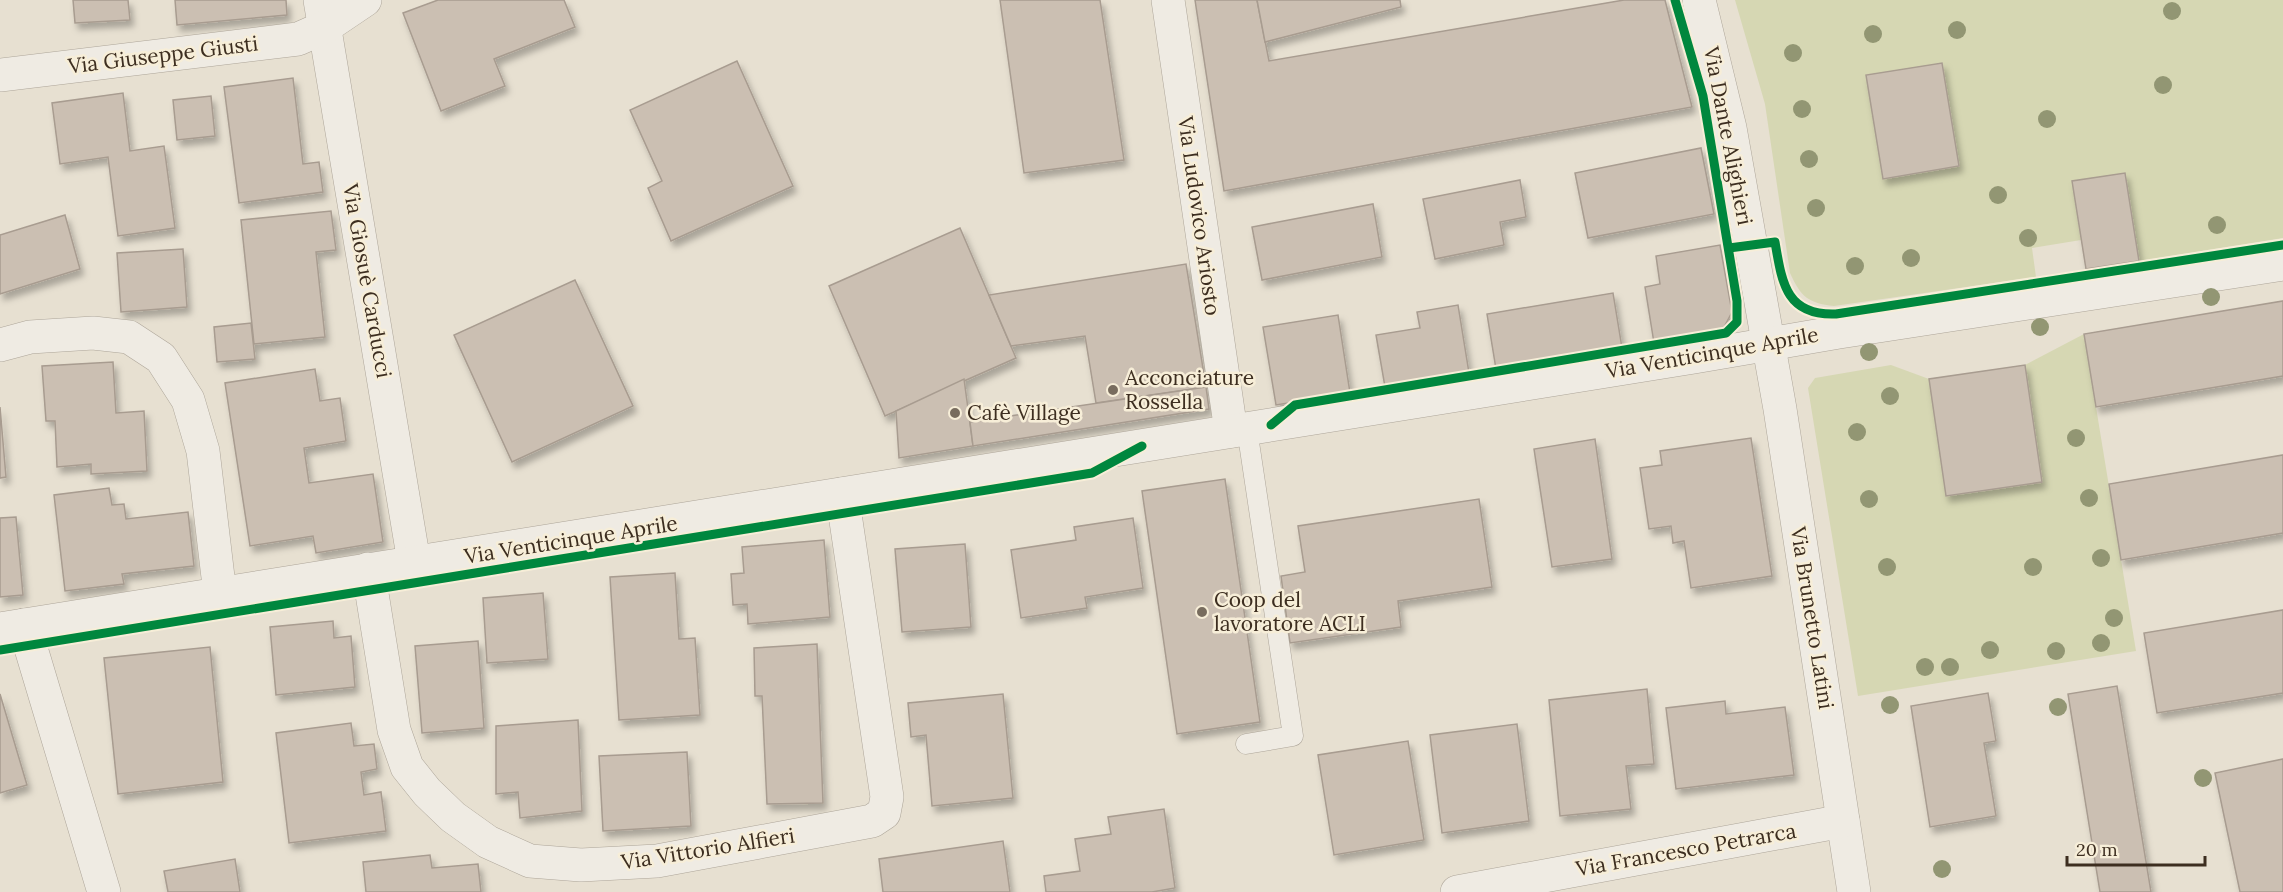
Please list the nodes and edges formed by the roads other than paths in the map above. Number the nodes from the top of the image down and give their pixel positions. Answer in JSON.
{"nodes":[{"id":1,"x":365,"y":0,"type":"edge"},
{"id":2,"x":1168,"y":0,"type":"edge"},
{"id":3,"x":1699,"y":0,"type":"edge"},
{"id":4,"x":322,"y":13,"type":"edge"},
{"id":5,"x":0,"y":75,"type":"edge"},
{"id":6,"x":2283,"y":264,"type":"edge"},
{"id":7,"x":1768,"y":344,"type":"junction"},
{"id":8,"x":0,"y":345,"type":"edge"},
{"id":9,"x":1239,"y":430,"type":"junction"},
{"id":10,"x":842,"y":494,"type":"junction"},
{"id":11,"x":414,"y":562,"type":"junction"},
{"id":12,"x":368,"y":569,"type":"junction"},
{"id":13,"x":220,"y":594,"type":"junction"},
{"id":14,"x":12,"y":627,"type":"edge"},
{"id":15,"x":1246,"y":744,"type":"dead end"},
{"id":16,"x":1843,"y":821,"type":"junction"},
{"id":17,"x":104,"y":892,"type":"edge"},
{"id":18,"x":1457,"y":892,"type":"edge"},
{"id":19,"x":1854,"y":892,"type":"edge"}],
"edges":[{"from":1,"to":4,"type":"street","name":"Via Giuseppe Giusti"},
{"from":2,"to":9,"type":"street","name":"Via Ludovico Ariosto"},
{"from":3,"to":7,"type":"street","name":"Via Dante Alighieri"},
{"from":4,"to":5,"type":"street","name":"Via Giuseppe Giusti"},
{"from":4,"to":11,"type":"street","name":"Via Giosuè Carducci"},
{"from":6,"to":7,"type":"street","name":"Via Venticinque Aprile"},
{"from":7,"to":9,"type":"street","name":"Via Venticinque Aprile"},
{"from":7,"to":16,"type":"street","name":"Via Brunetto Latini"},
{"from":8,"to":13,"type":"street"},
{"from":9,"to":10,"type":"street","name":"Via Venticinque Aprile"},
{"from":9,"to":15,"type":"lane"},
{"from":10,"to":11,"type":"street","name":"Via Venticinque Aprile"},
{"from":10,"to":12,"type":"street","name":"Via Vittorio Alfieri"},
{"from":11,"to":12,"type":"street","name":"Via Venticinque Aprile"},
{"from":12,"to":13,"type":"street","name":"Via Venticinque Aprile"},
{"from":13,"to":14,"type":"street","name":"Via Venticinque Aprile"},
{"from":14,"to":17,"type":"street"},
{"from":16,"to":18,"type":"street","name":"Via Francesco Petrarca"},
{"from":16,"to":19,"type":"street","name":"Via Brunetto Latini"}]}
